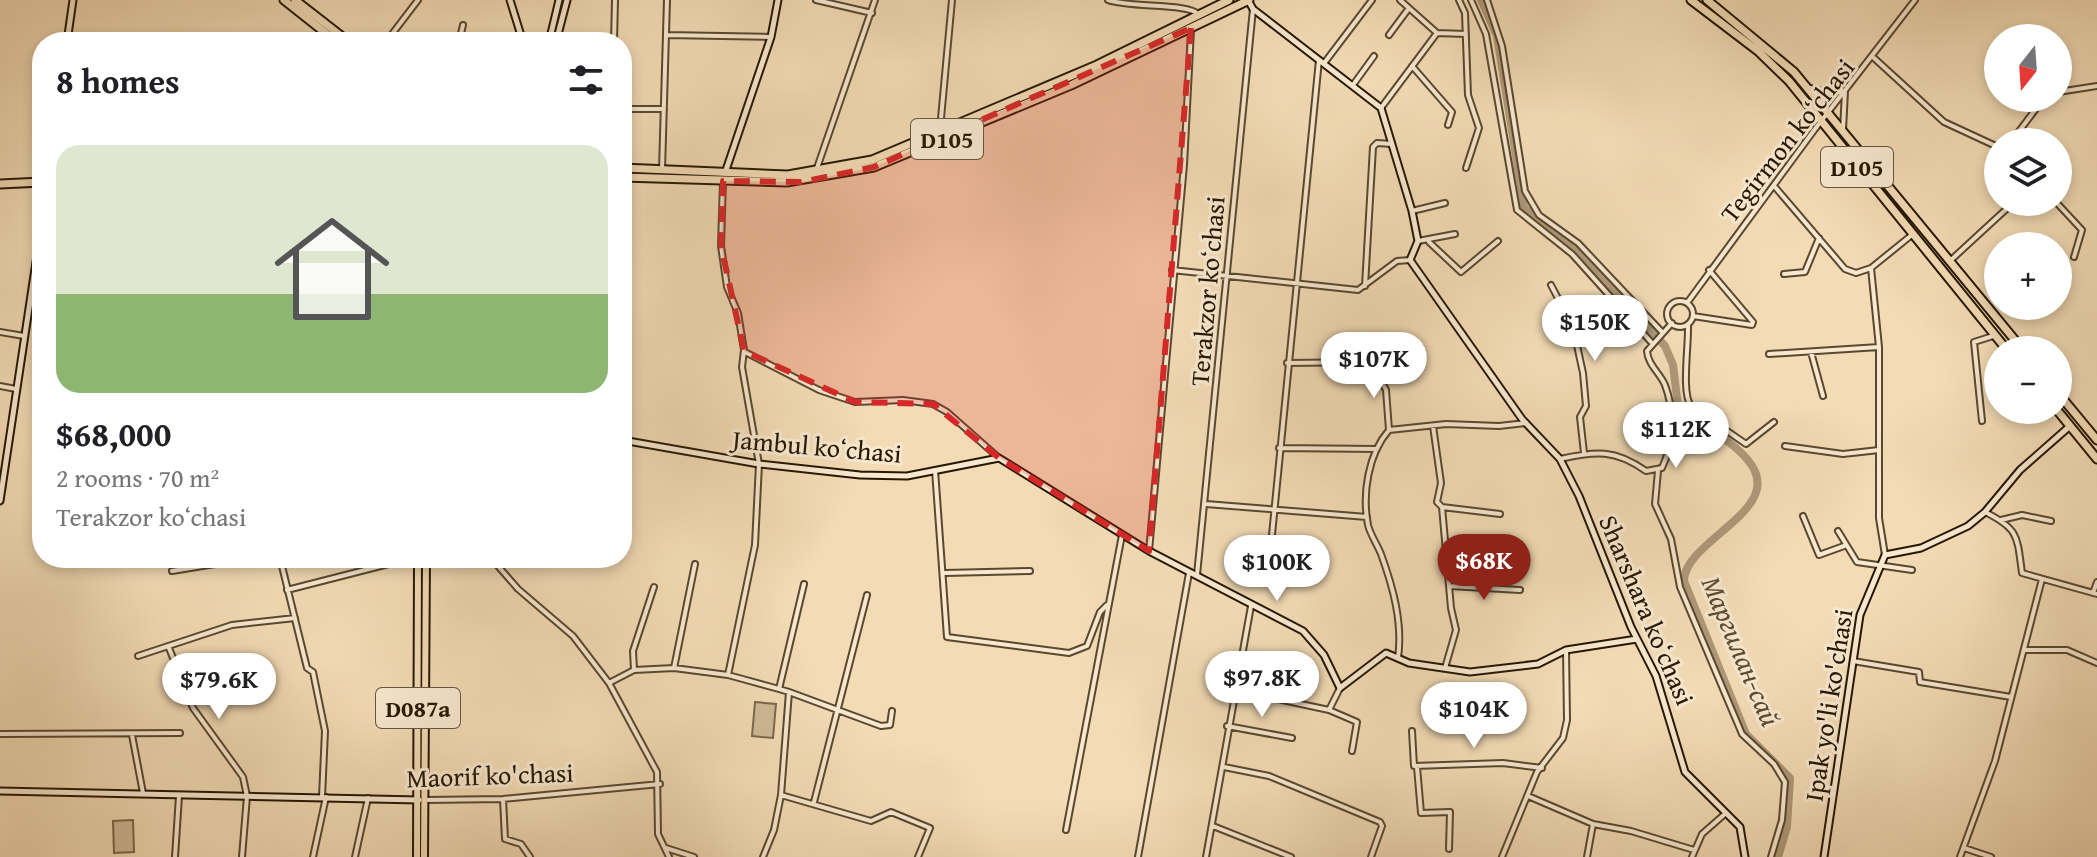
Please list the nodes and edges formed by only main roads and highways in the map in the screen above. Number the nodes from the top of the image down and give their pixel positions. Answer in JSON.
{"nodes":[{"id":1,"x":284,"y":0,"type":"edge"},
{"id":2,"x":295,"y":0,"type":"edge"},
{"id":3,"x":1229,"y":0,"type":"edge"},
{"id":4,"x":1248,"y":0,"type":"edge"},
{"id":5,"x":1691,"y":0,"type":"edge"},
{"id":6,"x":1707,"y":0,"type":"edge"},
{"id":7,"x":324,"y":32,"type":"edge"},
{"id":8,"x":336,"y":32,"type":"edge"},
{"id":9,"x":1030,"y":98,"type":"junction"},
{"id":10,"x":632,"y":168,"type":"edge"},
{"id":11,"x":632,"y":177,"type":"edge"},
{"id":12,"x":724,"y":177,"type":"junction"},
{"id":13,"x":32,"y":182,"type":"edge"},
{"id":14,"x":0,"y":184,"type":"edge"},
{"id":15,"x":1996,"y":336,"type":"edge"},
{"id":16,"x":2012,"y":336,"type":"edge"},
{"id":17,"x":2072,"y":410,"type":"edge"},
{"id":18,"x":2078,"y":417,"type":"junction"},
{"id":19,"x":2070,"y":426,"type":"joint"},
{"id":20,"x":2097,"y":440,"type":"edge"},
{"id":21,"x":2097,"y":459,"type":"edge"},
{"id":22,"x":418,"y":568,"type":"edge"},
{"id":23,"x":426,"y":568,"type":"edge"},
{"id":24,"x":421,"y":800,"type":"junction"},
{"id":25,"x":417,"y":857,"type":"edge"},
{"id":26,"x":424,"y":857,"type":"edge"}],
"edges":[{"from":1,"to":7,"type":"highway"},
{"from":2,"to":8,"type":"highway"},
{"from":3,"to":9,"type":"highway","number":"D105"},
{"from":4,"to":9,"type":"highway","number":"D105"},
{"from":5,"to":15,"type":"highway","number":"D105"},
{"from":6,"to":16,"type":"highway","number":"D105"},
{"from":9,"to":12,"type":"highway","number":"D105"},
{"from":9,"to":12,"type":"highway","number":"D105"},
{"from":10,"to":12,"type":"highway","number":"D105"},
{"from":11,"to":12,"type":"highway","number":"D105"},
{"from":13,"to":14,"type":"highway"},
{"from":17,"to":18,"type":"highway"},
{"from":18,"to":19,"type":"highway"},
{"from":18,"to":20,"type":"highway"},
{"from":19,"to":21,"type":"highway"},
{"from":22,"to":24,"type":"main road","number":"D087a"},
{"from":23,"to":24,"type":"main road","number":"D087a"},
{"from":24,"to":25,"type":"main road","number":"D087a"},
{"from":24,"to":26,"type":"main road","number":"D087a"}]}
